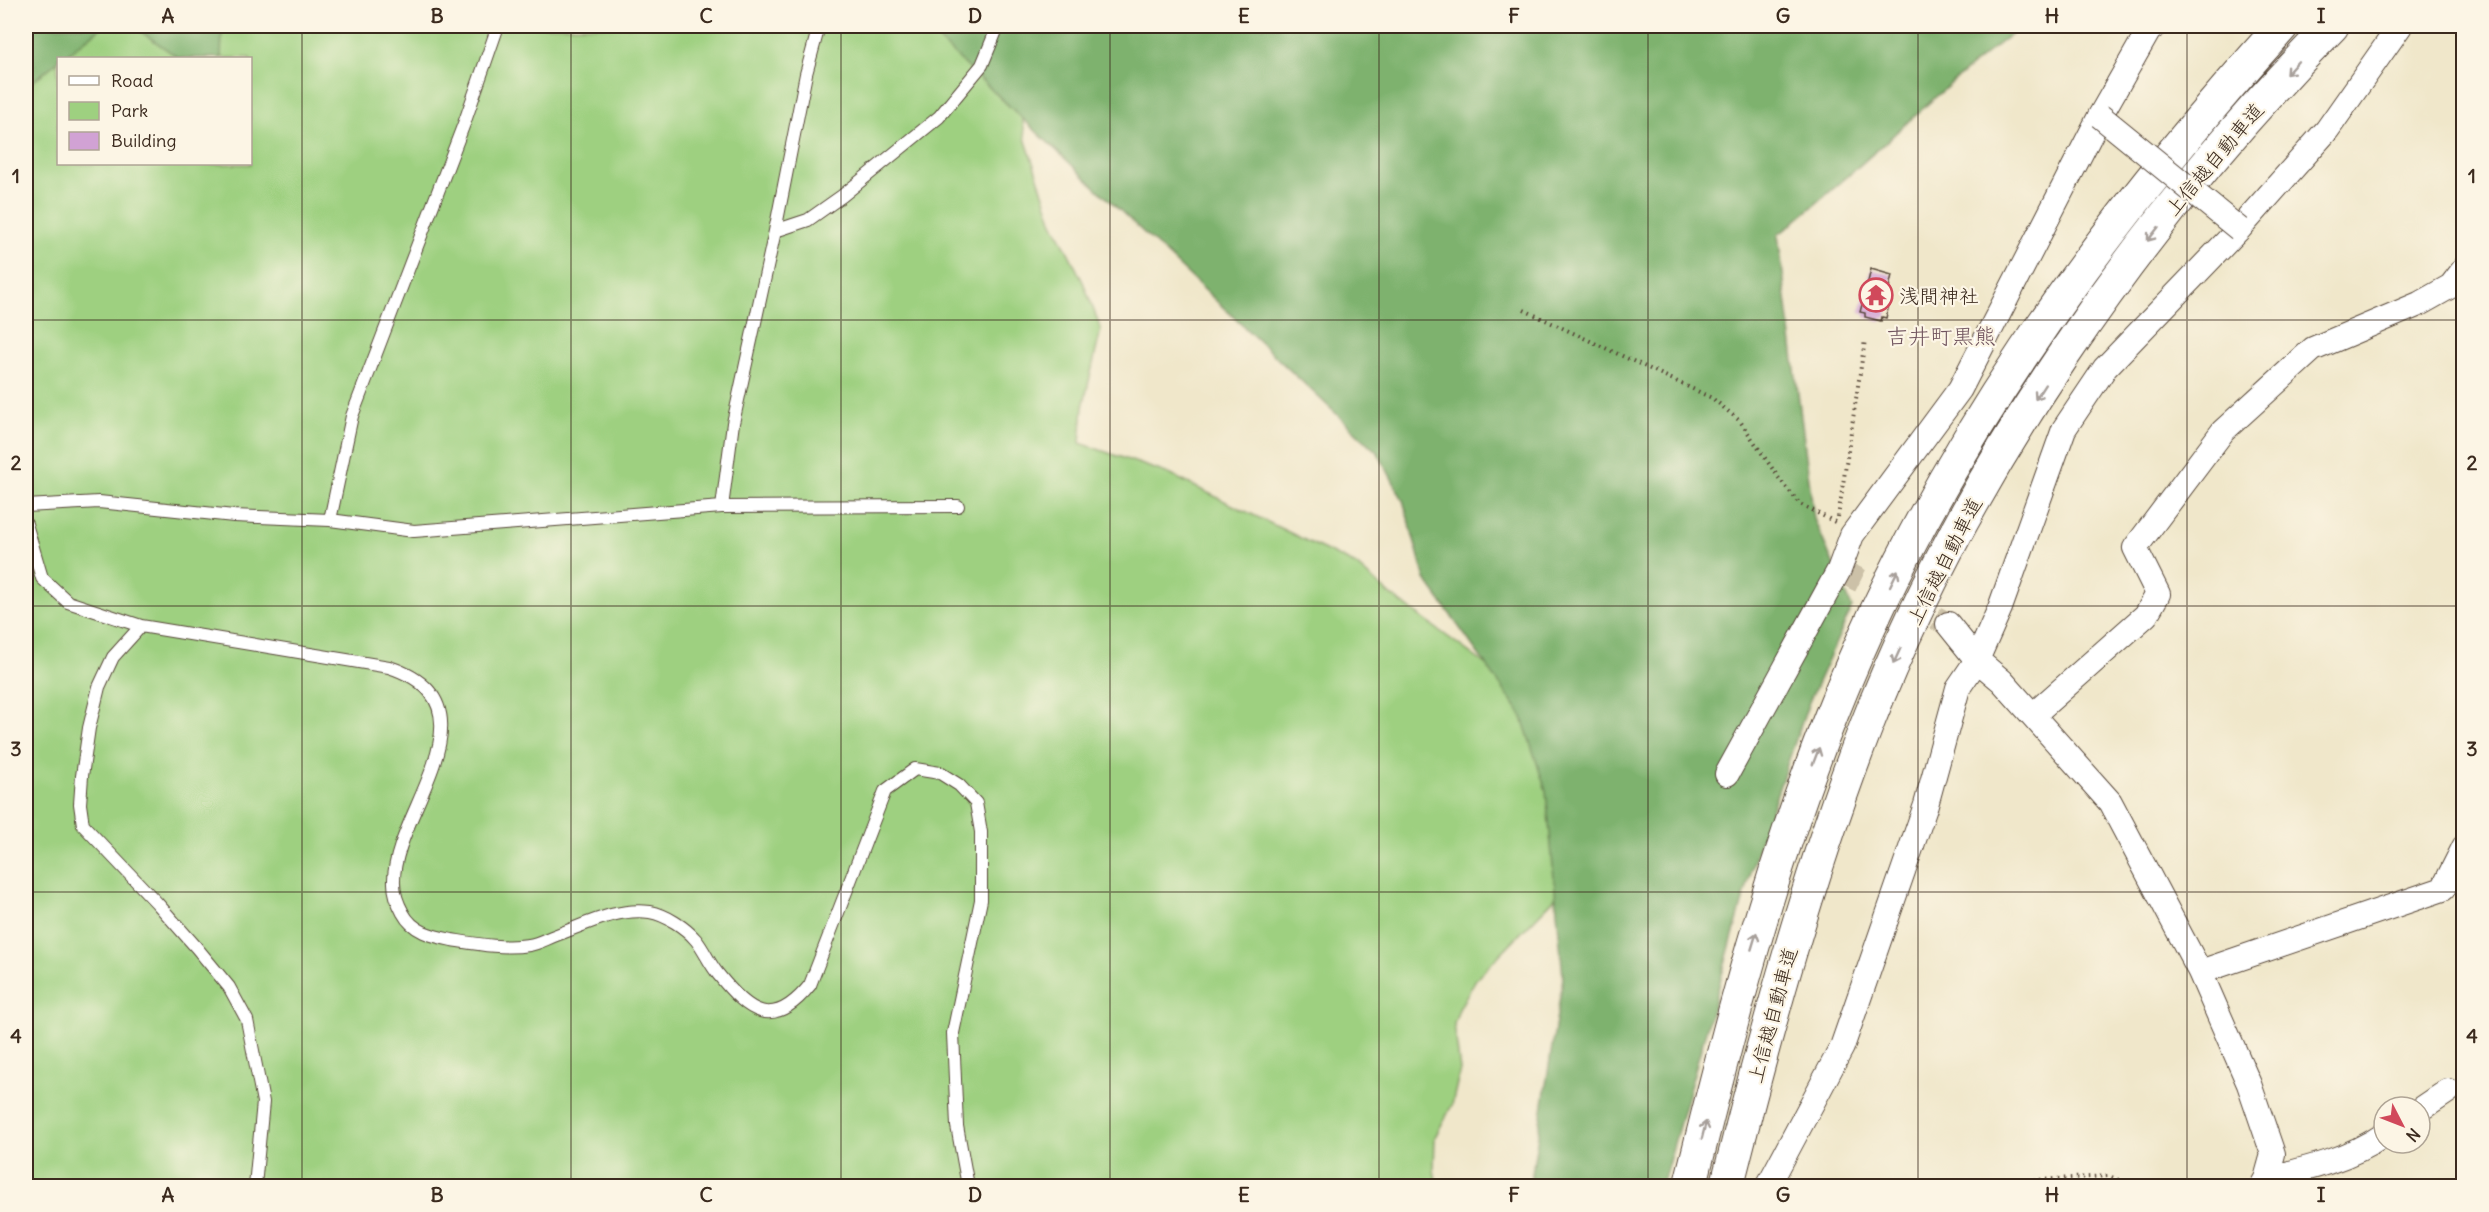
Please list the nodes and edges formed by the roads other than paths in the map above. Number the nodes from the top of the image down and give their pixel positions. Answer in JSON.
{"nodes":[{"id":1,"x":498,"y":26,"type":"edge"},
{"id":2,"x":819,"y":26,"type":"edge"},
{"id":3,"x":998,"y":26,"type":"edge"},
{"id":4,"x":2155,"y":26,"type":"edge"},
{"id":5,"x":2282,"y":26,"type":"edge"},
{"id":6,"x":2332,"y":26,"type":"edge"},
{"id":7,"x":2400,"y":26,"type":"edge"},
{"id":8,"x":2100,"y":116,"type":"junction"},
{"id":9,"x":2239,"y":229,"type":"junction"},
{"id":10,"x":775,"y":231,"type":"junction"},
{"id":11,"x":2463,"y":269,"type":"edge"},
{"id":12,"x":26,"y":506,"type":"edge"},
{"id":13,"x":958,"y":506,"type":"dead end"},
{"id":14,"x":722,"y":507,"type":"junction"},
{"id":15,"x":330,"y":520,"type":"junction"},
{"id":16,"x":26,"y":524,"type":"edge"},
{"id":17,"x":1948,"y":624,"type":"tunnel mouth"},
{"id":18,"x":141,"y":626,"type":"junction"},
{"id":19,"x":1977,"y":660,"type":"junction"},
{"id":20,"x":2033,"y":716,"type":"junction"},
{"id":21,"x":1727,"y":774,"type":"dead end"},
{"id":22,"x":2463,"y":847,"type":"edge"},
{"id":23,"x":2200,"y":972,"type":"junction"},
{"id":24,"x":2448,"y":1091,"type":"dead end"},
{"id":25,"x":2432,"y":1102,"type":"edge"},
{"id":26,"x":2372,"y":1143,"type":"edge"},
{"id":27,"x":2264,"y":1183,"type":"edge"},
{"id":28,"x":255,"y":1186,"type":"edge"},
{"id":29,"x":968,"y":1186,"type":"edge"},
{"id":30,"x":1690,"y":1186,"type":"edge"},
{"id":31,"x":1727,"y":1186,"type":"edge"},
{"id":32,"x":1768,"y":1186,"type":"edge"}],
"edges":[{"from":1,"to":15,"type":"lane"},
{"from":2,"to":10,"type":"lane"},
{"from":3,"to":10,"type":"lane"},
{"from":4,"to":8,"type":"street"},
{"from":30,"to":5,"type":"highway","name":"上信越自動車道","one_way":true},
{"from":6,"to":31,"type":"highway","name":"上信越自動車道","one_way":true},
{"from":7,"to":9,"type":"street"},
{"from":8,"to":9,"type":"street","bridge":true},
{"from":8,"to":21,"type":"street"},
{"from":9,"to":19,"type":"street"},
{"from":10,"to":14,"type":"lane"},
{"from":11,"to":20,"type":"street"},
{"from":12,"to":15,"type":"lane"},
{"from":13,"to":14,"type":"lane"},
{"from":14,"to":15,"type":"lane"},
{"from":16,"to":18,"type":"lane"},
{"from":17,"to":19,"type":"street"},
{"from":18,"to":28,"type":"lane"},
{"from":18,"to":29,"type":"lane"},
{"from":19,"to":20,"type":"street"},
{"from":19,"to":32,"type":"street"},
{"from":20,"to":23,"type":"street"},
{"from":22,"to":23,"type":"street"},
{"from":23,"to":27,"type":"street"},
{"from":24,"to":25,"type":"street"},
{"from":26,"to":27,"type":"street"}]}
